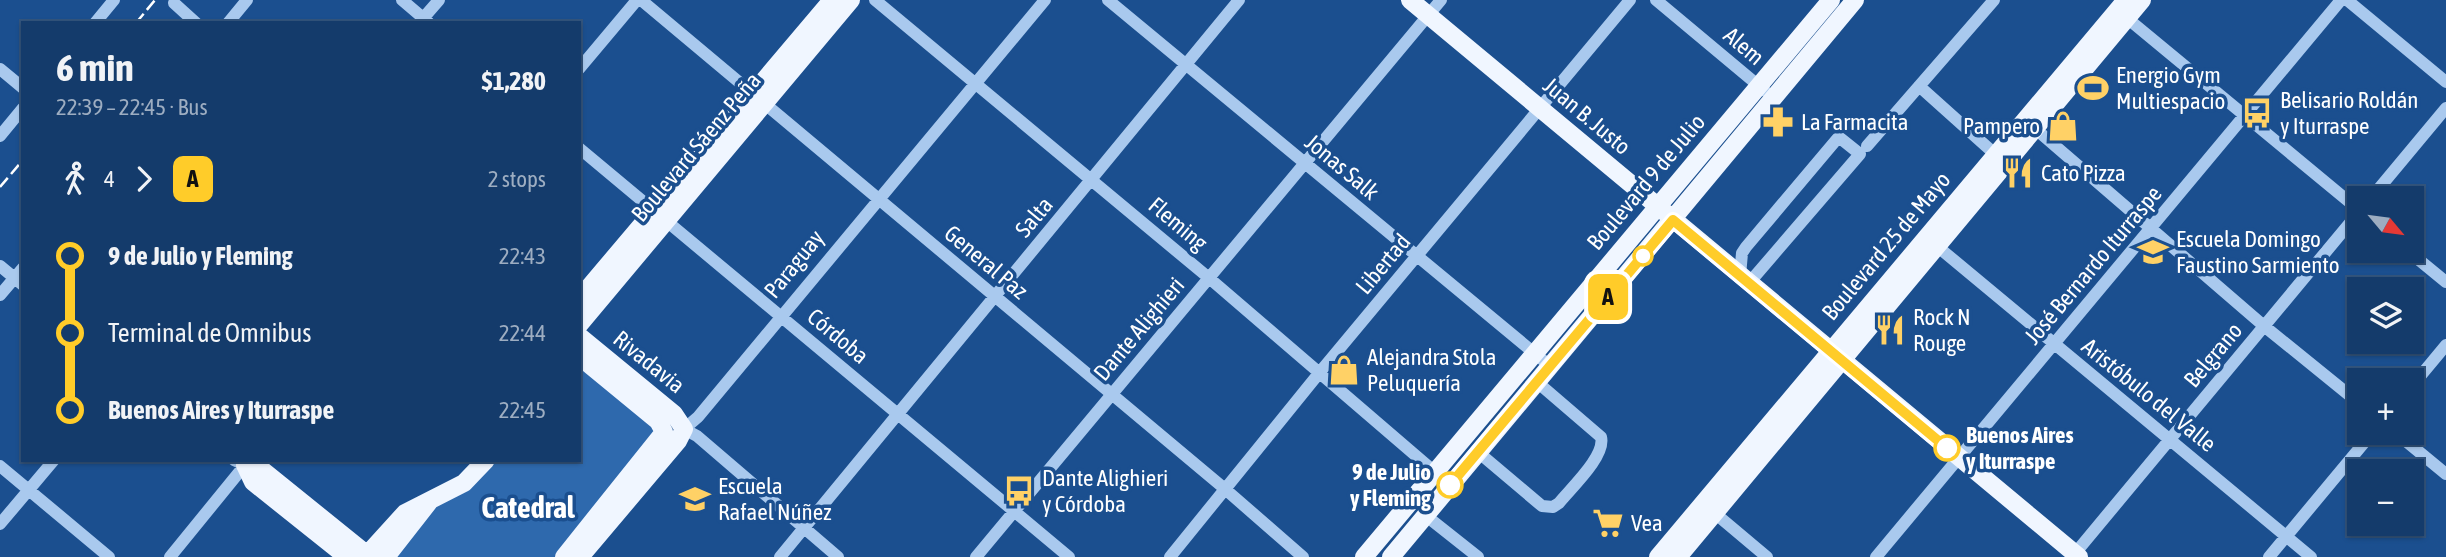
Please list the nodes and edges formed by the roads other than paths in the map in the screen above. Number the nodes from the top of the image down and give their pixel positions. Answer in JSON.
{"nodes":[{"id":1,"x":114,"y":0,"type":"edge"},
{"id":2,"x":247,"y":0,"type":"edge"},
{"id":3,"x":402,"y":0,"type":"edge"},
{"id":4,"x":439,"y":0,"type":"edge"},
{"id":5,"x":639,"y":0,"type":"edge"},
{"id":6,"x":832,"y":0,"type":"edge"},
{"id":7,"x":851,"y":0,"type":"edge"},
{"id":8,"x":875,"y":0,"type":"edge"},
{"id":9,"x":1045,"y":0,"type":"edge"},
{"id":10,"x":1108,"y":0,"type":"edge"},
{"id":11,"x":1239,"y":0,"type":"edge"},
{"id":12,"x":1410,"y":0,"type":"edge"},
{"id":13,"x":1441,"y":0,"type":"edge"},
{"id":14,"x":1630,"y":0,"type":"edge"},
{"id":15,"x":1656,"y":0,"type":"edge"},
{"id":16,"x":1831,"y":0,"type":"edge"},
{"id":17,"x":1855,"y":0,"type":"edge"},
{"id":18,"x":1994,"y":0,"type":"edge"},
{"id":19,"x":2142,"y":0,"type":"edge"},
{"id":20,"x":2341,"y":0,"type":"edge"},
{"id":21,"x":2347,"y":0,"type":"edge"},
{"id":22,"x":174,"y":4,"type":"dead end"},
{"id":23,"x":2123,"y":10,"type":"edge"},
{"id":24,"x":1428,"y":16,"type":"junction"},
{"id":25,"x":96,"y":21,"type":"edge"},
{"id":26,"x":194,"y":21,"type":"edge"},
{"id":27,"x":230,"y":21,"type":"edge"},
{"id":28,"x":424,"y":21,"type":"edge"},
{"id":29,"x":1186,"y":65,"type":"junction"},
{"id":30,"x":581,"y":67,"type":"edge"},
{"id":31,"x":0,"y":69,"type":"edge"},
{"id":32,"x":976,"y":82,"type":"junction"},
{"id":33,"x":2446,"y":82,"type":"edge"},
{"id":34,"x":21,"y":86,"type":"edge"},
{"id":35,"x":1759,"y":86,"type":"junction"},
{"id":36,"x":1919,"y":86,"type":"junction"},
{"id":37,"x":1773,"y":98,"type":"junction"},
{"id":38,"x":758,"y":99,"type":"junction"},
{"id":39,"x":2446,"y":108,"type":"edge"},
{"id":40,"x":1541,"y":109,"type":"junction"},
{"id":41,"x":21,"y":110,"type":"edge"},
{"id":42,"x":2245,"y":116,"type":"junction"},
{"id":43,"x":2030,"y":125,"type":"junction"},
{"id":44,"x":0,"y":136,"type":"edge"},
{"id":45,"x":581,"y":150,"type":"edge"},
{"id":46,"x":1863,"y":150,"type":"junction"},
{"id":47,"x":1996,"y":155,"type":"junction"},
{"id":48,"x":1305,"y":163,"type":"junction"},
{"id":49,"x":1092,"y":180,"type":"junction"},
{"id":50,"x":2381,"y":186,"type":"edge"},
{"id":51,"x":878,"y":200,"type":"junction"},
{"id":52,"x":2347,"y":201,"type":"edge"},
{"id":53,"x":1657,"y":206,"type":"junction"},
{"id":54,"x":661,"y":216,"type":"junction"},
{"id":55,"x":1673,"y":220,"type":"junction"},
{"id":56,"x":2347,"y":226,"type":"edge"},
{"id":57,"x":2151,"y":228,"type":"junction"},
{"id":58,"x":1932,"y":243,"type":"junction"},
{"id":59,"x":1416,"y":256,"type":"junction"},
{"id":60,"x":2423,"y":263,"type":"edge"},
{"id":61,"x":0,"y":266,"type":"edge"},
{"id":62,"x":20,"y":277,"type":"edge"},
{"id":63,"x":1209,"y":278,"type":"junction"},
{"id":64,"x":1744,"y":279,"type":"junction"},
{"id":65,"x":2446,"y":282,"type":"edge"},
{"id":66,"x":0,"y":295,"type":"edge"},
{"id":67,"x":581,"y":297,"type":"edge"},
{"id":68,"x":995,"y":298,"type":"junction"},
{"id":69,"x":782,"y":317,"type":"junction"},
{"id":70,"x":581,"y":322,"type":"edge"},
{"id":71,"x":2264,"y":326,"type":"junction"},
{"id":72,"x":581,"y":338,"type":"edge"},
{"id":73,"x":2054,"y":344,"type":"junction"},
{"id":74,"x":2446,"y":345,"type":"edge"},
{"id":75,"x":1534,"y":354,"type":"junction"},
{"id":76,"x":1836,"y":356,"type":"junction"},
{"id":77,"x":581,"y":358,"type":"edge"},
{"id":78,"x":1550,"y":366,"type":"junction"},
{"id":79,"x":1320,"y":372,"type":"junction"},
{"id":80,"x":2424,"y":372,"type":"edge"},
{"id":81,"x":1537,"y":382,"type":"junction"},
{"id":82,"x":2347,"y":393,"type":"edge"},
{"id":83,"x":1112,"y":394,"type":"junction"},
{"id":84,"x":897,"y":413,"type":"junction"},
{"id":85,"x":684,"y":429,"type":"junction"},
{"id":86,"x":664,"y":432,"type":"junction"},
{"id":87,"x":2170,"y":439,"type":"junction"},
{"id":88,"x":2362,"y":445,"type":"edge"},
{"id":89,"x":2411,"y":445,"type":"edge"},
{"id":90,"x":1478,"y":452,"type":"junction"},
{"id":91,"x":1959,"y":458,"type":"junction"},
{"id":92,"x":52,"y":462,"type":"edge"},
{"id":93,"x":243,"y":462,"type":"edge"},
{"id":94,"x":484,"y":462,"type":"edge"},
{"id":95,"x":0,"y":466,"type":"edge"},
{"id":96,"x":1436,"y":472,"type":"junction"},
{"id":97,"x":2446,"y":474,"type":"edge"},
{"id":98,"x":1450,"y":485,"type":"junction"},
{"id":99,"x":1225,"y":489,"type":"junction"},
{"id":100,"x":29,"y":490,"type":"junction"},
{"id":101,"x":430,"y":499,"type":"junction"},
{"id":102,"x":1708,"y":508,"type":"junction"},
{"id":103,"x":1014,"y":511,"type":"junction"},
{"id":104,"x":1425,"y":515,"type":"junction"},
{"id":105,"x":0,"y":524,"type":"edge"},
{"id":106,"x":804,"y":528,"type":"junction"},
{"id":107,"x":2286,"y":536,"type":"junction"},
{"id":108,"x":578,"y":553,"type":"edge"},
{"id":109,"x":368,"y":556,"type":"edge"},
{"id":110,"x":2075,"y":556,"type":"edge"},
{"id":111,"x":109,"y":557,"type":"edge"},
{"id":112,"x":170,"y":557,"type":"edge"},
{"id":113,"x":347,"y":557,"type":"edge"},
{"id":114,"x":386,"y":557,"type":"edge"},
{"id":115,"x":780,"y":557,"type":"edge"},
{"id":116,"x":838,"y":557,"type":"edge"},
{"id":117,"x":976,"y":557,"type":"edge"},
{"id":118,"x":1069,"y":557,"type":"edge"},
{"id":119,"x":1170,"y":557,"type":"edge"},
{"id":120,"x":1303,"y":557,"type":"edge"},
{"id":121,"x":1364,"y":557,"type":"edge"},
{"id":122,"x":1391,"y":557,"type":"edge"},
{"id":123,"x":1478,"y":557,"type":"edge"},
{"id":124,"x":1658,"y":557,"type":"edge"},
{"id":125,"x":1678,"y":557,"type":"edge"},
{"id":126,"x":1766,"y":557,"type":"edge"},
{"id":127,"x":1877,"y":557,"type":"edge"},
{"id":128,"x":2269,"y":557,"type":"edge"},
{"id":129,"x":2311,"y":557,"type":"edge"}],
"edges":[{"from":1,"to":25,"type":"street"},
{"from":2,"to":27,"type":"street"},
{"from":3,"to":28,"type":"street"},
{"from":4,"to":28,"type":"street"},
{"from":5,"to":30,"type":"street"},
{"from":5,"to":38,"type":"street","name":"General Paz"},
{"from":6,"to":38,"type":"main road","name":"Boulevard Sáenz Peña"},
{"from":7,"to":38,"type":"main road","name":"Boulevard Sáenz Peña"},
{"from":8,"to":32,"type":"street","name":"Fleming"},
{"from":9,"to":32,"type":"street","name":"Paraguay"},
{"from":10,"to":29,"type":"street","name":"Jonas Salk"},
{"from":11,"to":29,"type":"street","name":"Salta"},
{"from":12,"to":24,"type":"main road","name":"Juan B. Justo"},
{"from":13,"to":24,"type":"street","name":"Dante Alighieri"},
{"from":14,"to":40,"type":"street","name":"Libertad"},
{"from":15,"to":35,"type":"street","name":"Alem"},
{"from":16,"to":35,"type":"main road","name":"Boulevard 9 de Julio"},
{"from":17,"to":37,"type":"main road","name":"Boulevard 9 de Julio"},
{"from":18,"to":36,"type":"street"},
{"from":19,"to":23,"type":"main road","name":"Boulevard 25 de Mayo"},
{"from":20,"to":42,"type":"street","name":"José Bernardo Iturraspe"},
{"from":21,"to":33,"type":"street"},
{"from":22,"to":26,"type":"street"},
{"from":23,"to":42,"type":"street"},
{"from":23,"to":43,"type":"main road","name":"Boulevard 25 de Mayo"},
{"from":24,"to":40,"type":"main road","name":"Juan B. Justo"},
{"from":24,"to":48,"type":"street","name":"Dante Alighieri"},
{"from":29,"to":48,"type":"street","name":"Jonas Salk"},
{"from":29,"to":49,"type":"street","name":"Salta"},
{"from":31,"to":34,"type":"street"},
{"from":32,"to":49,"type":"street","name":"Fleming"},
{"from":32,"to":51,"type":"street","name":"Paraguay"},
{"from":35,"to":37,"type":"street","name":"Alem"},
{"from":35,"to":53,"type":"main road","name":"Boulevard 9 de Julio"},
{"from":36,"to":46,"type":"street"},
{"from":36,"to":47,"type":"street"},
{"from":37,"to":55,"type":"main road","name":"Boulevard 9 de Julio"},
{"from":38,"to":51,"type":"street","name":"General Paz"},
{"from":38,"to":54,"type":"main road","name":"Boulevard Sáenz Peña"},
{"from":39,"to":50,"type":"street"},
{"from":40,"to":53,"type":"main road","name":"Juan B. Justo"},
{"from":40,"to":59,"type":"street","name":"Libertad"},
{"from":41,"to":44,"type":"street"},
{"from":42,"to":52,"type":"street"},
{"from":42,"to":57,"type":"street","name":"José Bernardo Iturraspe"},
{"from":43,"to":47,"type":"main road","name":"Boulevard 25 de Mayo"},
{"from":43,"to":57,"type":"street"},
{"from":43,"to":58,"type":"main road","name":"Boulevard 25 de Mayo"},
{"from":45,"to":54,"type":"street","name":"Córdoba"},
{"from":46,"to":64,"type":"street"},
{"from":46,"to":64,"type":"street"},
{"from":47,"to":58,"type":"main road","name":"Boulevard 25 de Mayo"},
{"from":48,"to":59,"type":"street","name":"Jonas Salk"},
{"from":48,"to":63,"type":"street","name":"Dante Alighieri"},
{"from":49,"to":63,"type":"street","name":"Fleming"},
{"from":49,"to":68,"type":"street","name":"Salta"},
{"from":51,"to":68,"type":"street","name":"General Paz"},
{"from":51,"to":69,"type":"street","name":"Paraguay"},
{"from":53,"to":55,"type":"main road","name":"Juan B. Justo"},
{"from":53,"to":75,"type":"main road","name":"Boulevard 9 de Julio"},
{"from":54,"to":67,"type":"main road","name":"Boulevard Sáenz Peña"},
{"from":54,"to":69,"type":"street","name":"Córdoba"},
{"from":54,"to":70,"type":"main road","name":"Boulevard Sáenz Peña"},
{"from":55,"to":64,"type":"main road","name":"Juan B. Justo"},
{"from":55,"to":78,"type":"main road","name":"Boulevard 9 de Julio"},
{"from":56,"to":71,"type":"street","name":"Belgrano"},
{"from":57,"to":71,"type":"street"},
{"from":57,"to":73,"type":"street","name":"José Bernardo Iturraspe"},
{"from":58,"to":73,"type":"street","name":"Aristóbulo del Valle"},
{"from":58,"to":76,"type":"main road","name":"Boulevard 25 de Mayo"},
{"from":59,"to":75,"type":"street","name":"Jonas Salk"},
{"from":59,"to":79,"type":"street","name":"Libertad"},
{"from":60,"to":65,"type":"street"},
{"from":61,"to":62,"type":"street"},
{"from":62,"to":66,"type":"street"},
{"from":63,"to":79,"type":"street","name":"Fleming"},
{"from":63,"to":83,"type":"street","name":"Dante Alighieri"},
{"from":64,"to":76,"type":"main road","name":"Juan B. Justo"},
{"from":68,"to":83,"type":"street","name":"General Paz"},
{"from":68,"to":84,"type":"street","name":"Salta"},
{"from":69,"to":84,"type":"street","name":"Córdoba"},
{"from":69,"to":85,"type":"street","name":"Paraguay"},
{"from":71,"to":82,"type":"street"},
{"from":71,"to":87,"type":"street","name":"Belgrano"},
{"from":72,"to":85,"type":"main road","name":"Rivadavia"},
{"from":73,"to":87,"type":"street","name":"Aristóbulo del Valle"},
{"from":73,"to":91,"type":"street","name":"José Bernardo Iturraspe"},
{"from":74,"to":80,"type":"street"},
{"from":75,"to":78,"type":"street","name":"Jonas Salk"},
{"from":75,"to":96,"type":"main road","name":"Boulevard 9 de Julio"},
{"from":76,"to":91,"type":"main road","name":"Juan B. Justo"},
{"from":76,"to":102,"type":"main road","name":"Boulevard 25 de Mayo"},
{"from":77,"to":86,"type":"main road","name":"Rivadavia"},
{"from":78,"to":81,"type":"main road","name":"Boulevard 9 de Julio"},
{"from":79,"to":96,"type":"street","name":"Fleming"},
{"from":79,"to":99,"type":"street","name":"Libertad"},
{"from":81,"to":90,"type":"main road","name":"Boulevard 9 de Julio"},
{"from":81,"to":90,"type":"street"},
{"from":83,"to":99,"type":"street","name":"General Paz"},
{"from":83,"to":103,"type":"street","name":"Dante Alighieri"},
{"from":84,"to":103,"type":"street","name":"Córdoba"},
{"from":84,"to":106,"type":"street","name":"Salta"},
{"from":85,"to":86,"type":"main road","name":"Rivadavia"},
{"from":85,"to":106,"type":"street","name":"Rivadavia"},
{"from":85,"to":108,"type":"main road","name":"Paraguay"},
{"from":86,"to":108,"type":"main road","name":"Paraguay"},
{"from":87,"to":107,"type":"street","name":"Aristóbulo del Valle"},
{"from":87,"to":110,"type":"street","name":"Belgrano"},
{"from":88,"to":107,"type":"street"},
{"from":89,"to":97,"type":"street"},
{"from":90,"to":98,"type":"main road","name":"Boulevard 9 de Julio"},
{"from":91,"to":110,"type":"main road","name":"Juan B. Justo"},
{"from":91,"to":127,"type":"street","name":"José Bernardo Iturraspe"},
{"from":92,"to":100,"type":"street"},
{"from":93,"to":109,"type":"main road"},
{"from":93,"to":112,"type":"street"},
{"from":93,"to":113,"type":"main road"},
{"from":94,"to":101,"type":"main road"},
{"from":95,"to":100,"type":"street"},
{"from":96,"to":98,"type":"street","name":"Fleming"},
{"from":96,"to":121,"type":"main road","name":"Boulevard 9 de Julio"},
{"from":98,"to":104,"type":"main road","name":"Boulevard 9 de Julio"},
{"from":99,"to":119,"type":"street","name":"Libertad"},
{"from":99,"to":120,"type":"street","name":"General Paz"},
{"from":100,"to":105,"type":"street"},
{"from":100,"to":111,"type":"street"},
{"from":101,"to":109,"type":"main road"},
{"from":101,"to":114,"type":"main road"},
{"from":102,"to":124,"type":"main road","name":"Boulevard 25 de Mayo"},
{"from":102,"to":125,"type":"main road","name":"Boulevard 25 de Mayo"},
{"from":102,"to":126,"type":"street"},
{"from":103,"to":117,"type":"street","name":"Dante Alighieri"},
{"from":103,"to":118,"type":"street","name":"Córdoba"},
{"from":104,"to":122,"type":"main road","name":"Boulevard 9 de Julio"},
{"from":104,"to":123,"type":"street"},
{"from":106,"to":115,"type":"street","name":"Salta"},
{"from":106,"to":116,"type":"street","name":"Rivadavia"},
{"from":107,"to":128,"type":"street"},
{"from":107,"to":129,"type":"street","name":"Aristóbulo del Valle"}]}
